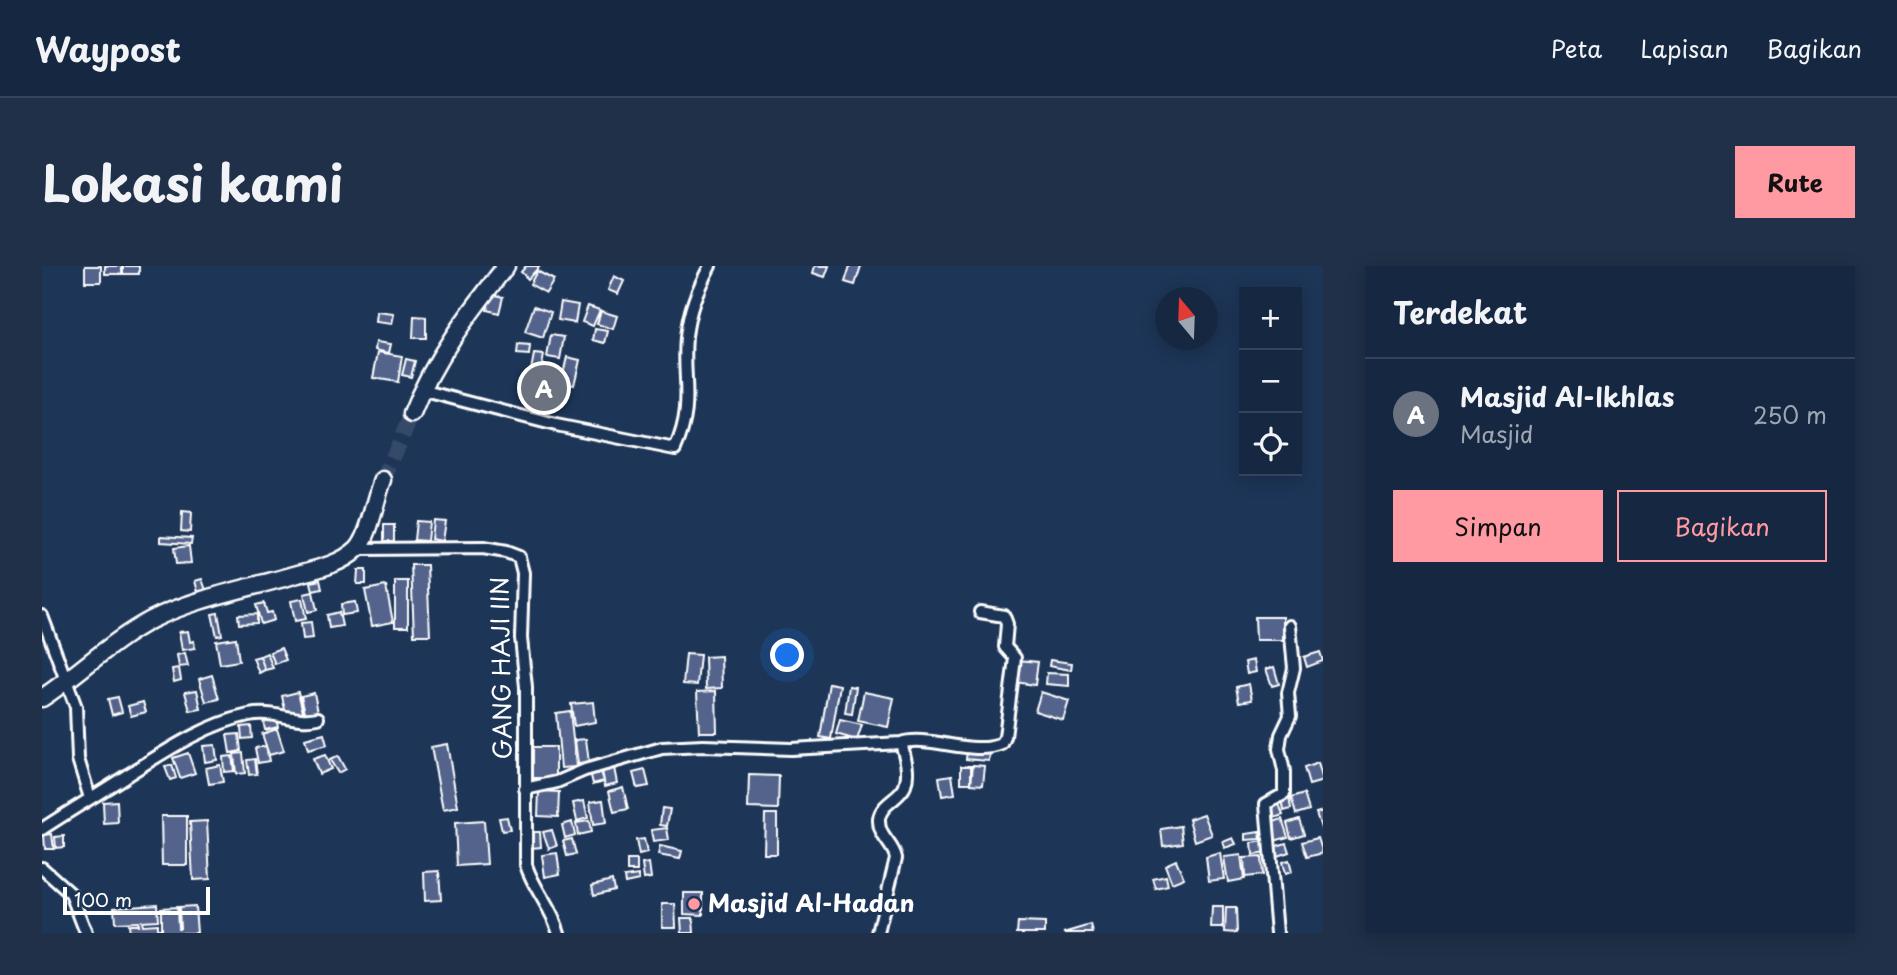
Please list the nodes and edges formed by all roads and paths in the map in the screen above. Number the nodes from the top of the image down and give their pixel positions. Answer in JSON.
{"nodes":[{"id":1,"x":506,"y":266,"type":"edge"},
{"id":2,"x":710,"y":266,"type":"edge"},
{"id":3,"x":421,"y":390,"type":"junction"},
{"id":4,"x":412,"y":414,"type":"tunnel mouth"},
{"id":5,"x":383,"y":480,"type":"tunnel mouth"},
{"id":6,"x":358,"y":549,"type":"junction"},
{"id":7,"x":980,"y":612,"type":"dead end"},
{"id":8,"x":42,"y":615,"type":"edge"},
{"id":9,"x":1290,"y":626,"type":"dead end"},
{"id":10,"x":65,"y":683,"type":"junction"},
{"id":11,"x":42,"y":698,"type":"edge"},
{"id":12,"x":318,"y":718,"type":"dead end"},
{"id":13,"x":901,"y":743,"type":"junction"},
{"id":14,"x":525,"y":789,"type":"junction"},
{"id":15,"x":90,"y":798,"type":"junction"},
{"id":16,"x":42,"y":829,"type":"edge"},
{"id":17,"x":42,"y":867,"type":"edge"},
{"id":18,"x":86,"y":933,"type":"edge"},
{"id":19,"x":559,"y":933,"type":"edge"},
{"id":20,"x":878,"y":933,"type":"edge"},
{"id":21,"x":1277,"y":933,"type":"edge"}],
"edges":[{"from":1,"to":3,"type":"street"},
{"from":2,"to":3,"type":"street"},
{"from":3,"to":4,"type":"street"},
{"from":5,"to":6,"type":"street"},
{"from":6,"to":10,"type":"street"},
{"from":6,"to":14,"type":"street","name":"GANG HAJI IIN"},
{"from":7,"to":13,"type":"street"},
{"from":8,"to":10,"type":"street"},
{"from":9,"to":21,"type":"street"},
{"from":10,"to":11,"type":"street"},
{"from":10,"to":15,"type":"street"},
{"from":12,"to":15,"type":"street"},
{"from":13,"to":14,"type":"street"},
{"from":13,"to":20,"type":"street"},
{"from":14,"to":19,"type":"street","name":"GANG HAJI IIN"},
{"from":15,"to":16,"type":"street"},
{"from":17,"to":18,"type":"street"}]}
